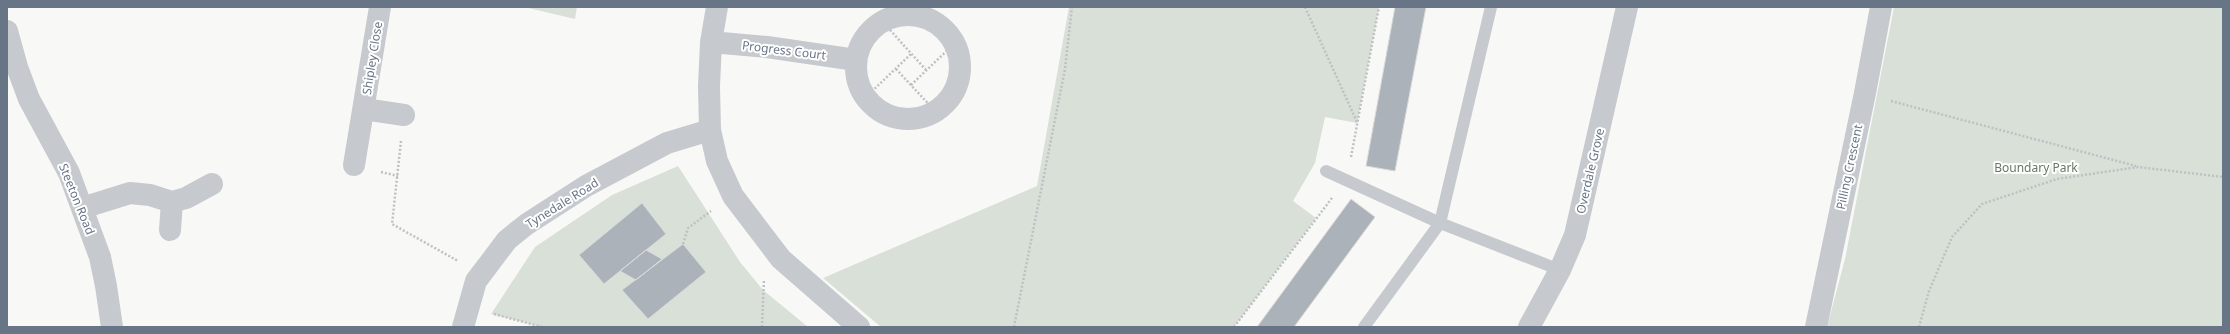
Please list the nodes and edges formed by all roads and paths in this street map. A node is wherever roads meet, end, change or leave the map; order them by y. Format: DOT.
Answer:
graph roads {
  1 [pos="380,7"];
  2 [pos="716,7"];
  3 [pos="1072,7"];
  4 [pos="1304,7"];
  5 [pos="1491,7"];
  6 [pos="1627,7"];
  7 [pos="1881,7"];
  8 [pos="882,21"];
  9 [pos="7,31"];
  10 [pos="711,42"];
  11 [pos="955,43"];
  12 [pos="911,54"];
  13 [pos="856,60"];
  14 [pos="896,69"];
  15 [pos="926,70"];
  16 [pos="911,85"];
  17 [pos="1865,93"];
  18 [pos="866,97"];
  19 [pos="364,109"];
  20 [pos="936,112"];
  21 [pos="404,115"];
  22 [pos="1357,123"];
  23 [pos="710,130"];
  24 [pos="354,165"];
  25 [pos="2138,166"];
  26 [pos="1326,171"];
  27 [pos="2223,178"];
  28 [pos="212,184"];
  29 [pos="733,196"];
  30 [pos="172,202"];
  31 [pos="82,208"];
  32 [pos="1440,223"];
  33 [pos="170,230"];
  34 [pos="765,239"];
  35 [pos="683,244"];
  36 [pos="1560,270"];
  37 [pos="481,274"];
  38 [pos="465,318"];
  39 [pos="112,327"];
  40 [pos="542,327"];
  41 [pos="762,327"];
  42 [pos="859,327"];
  43 [pos="1014,327"];
  44 [pos="1364,327"];
  45 [pos="1529,327"];
  46 [pos="1816,327"];
  47 [pos="1920,327"];
  1 -- 19 [label="street, Shipley Close"];
  2 -- 10 [label="street"];
  3 -- 43 [label="path"];
  4 -- 22 [label="path"];
  5 -- 32 [label="lane"];
  6 -- 36 [label="street, Overdale Grove"];
  7 -- 17 [label="street, Pilling Crescent"];
  8 -- 11 [label="street"];
  8 -- 12 [label="path"];
  8 -- 13 [label="street"];
  9 -- 31 [label="street, Steeton Road"];
  10 -- 13 [label="street, Progress Court"];
  10 -- 23 [label="street"];
  11 -- 15 [label="path"];
  11 -- 20 [label="street"];
  12 -- 14 [label="path"];
  12 -- 15 [label="path"];
  13 -- 18 [label="street"];
  14 -- 16 [label="path"];
  14 -- 18 [label="path"];
  15 -- 16 [label="path"];
  16 -- 20 [label="path"];
  17 -- 25 [label="path"];
  17 -- 46 [label="street, Pilling Crescent"];
  18 -- 20 [label="street"];
  19 -- 21 [label="street, Shipley Close"];
  19 -- 24 [label="street, Shipley Close"];
  21 -- 37 [label="path"];
  23 -- 29 [label="street"];
  23 -- 37 [label="street, Tynedale Road"];
  25 -- 27 [label="path"];
  25 -- 47 [label="path"];
  26 -- 32 [label="lane"];
  28 -- 30 [label="street"];
  29 -- 34 [label="street"];
  29 -- 35 [label="path"];
  30 -- 31 [label="street"];
  30 -- 33 [label="street"];
  31 -- 39 [label="street, Steeton Road"];
  32 -- 36 [label="lane"];
  32 -- 44 [label="lane"];
  34 -- 41 [label="path"];
  34 -- 42 [label="street"];
  36 -- 45 [label="street, Overdale Grove"];
  37 -- 38 [label="street, Tynedale Road"];
  38 -- 40 [label="path"];
}
